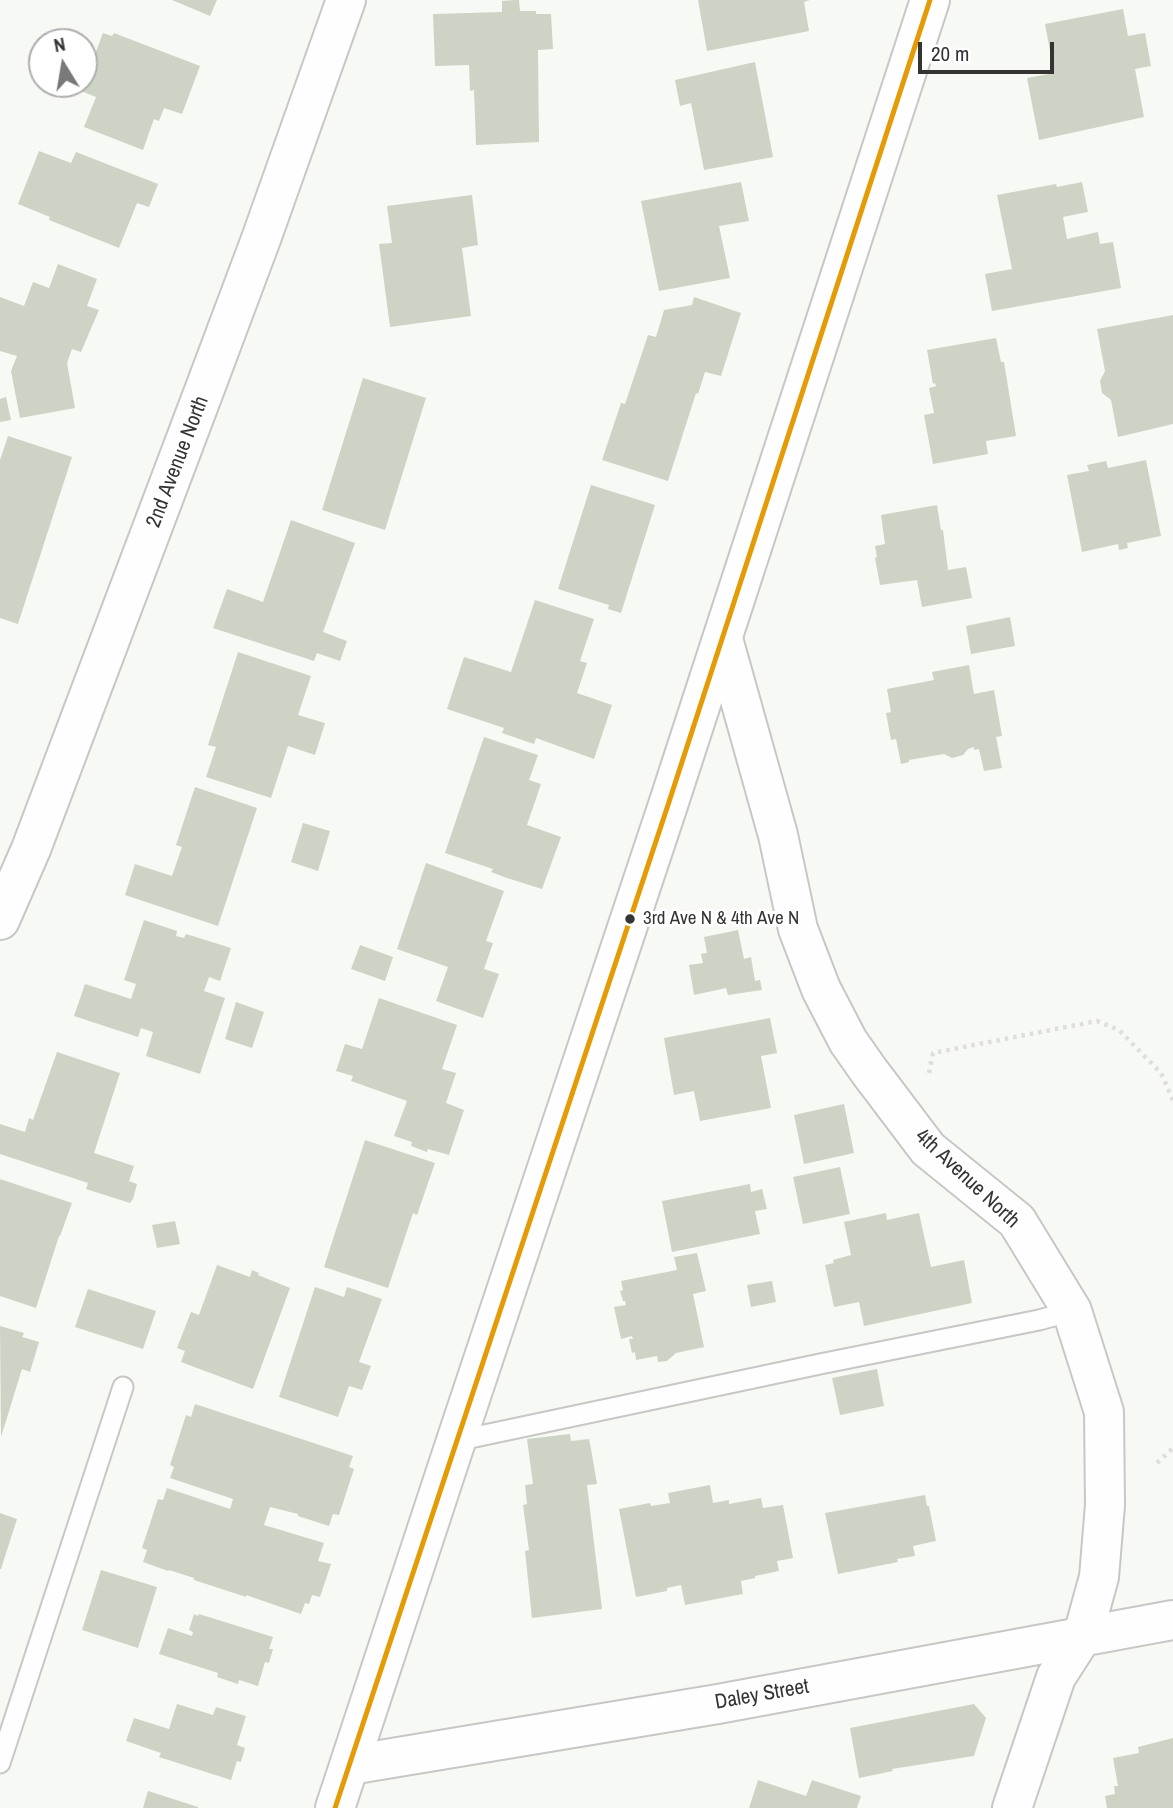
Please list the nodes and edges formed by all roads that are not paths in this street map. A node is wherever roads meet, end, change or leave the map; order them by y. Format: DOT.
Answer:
graph roads {
  1 [pos="346,0"];
  2 [pos="930,0"];
  3 [pos="723,639"];
  4 [pos="0,919"];
  5 [pos="1072,1311"];
  6 [pos="123,1387"];
  7 [pos="456,1441"];
  8 [pos="1173,1620"];
  9 [pos="1083,1635"];
  10 [pos="0,1763"];
  11 [pos="350,1765"];
  12 [pos="335,1808"];
  13 [pos="1012,1808"];
  1 -- 4 [label="street, 2nd Avenue North"];
  2 -- 3 [label="street"];
  3 -- 5 [label="street, 4th Avenue North"];
  3 -- 7 [label="street"];
  5 -- 7 [label="lane"];
  5 -- 9 [label="street, 4th Avenue North"];
  6 -- 10 [label="lane"];
  7 -- 11 [label="street"];
  8 -- 9 [label="street, Daley Street"];
  9 -- 11 [label="street, Daley Street"];
  9 -- 13 [label="street, 4th Avenue North"];
  11 -- 12 [label="street"];
}
